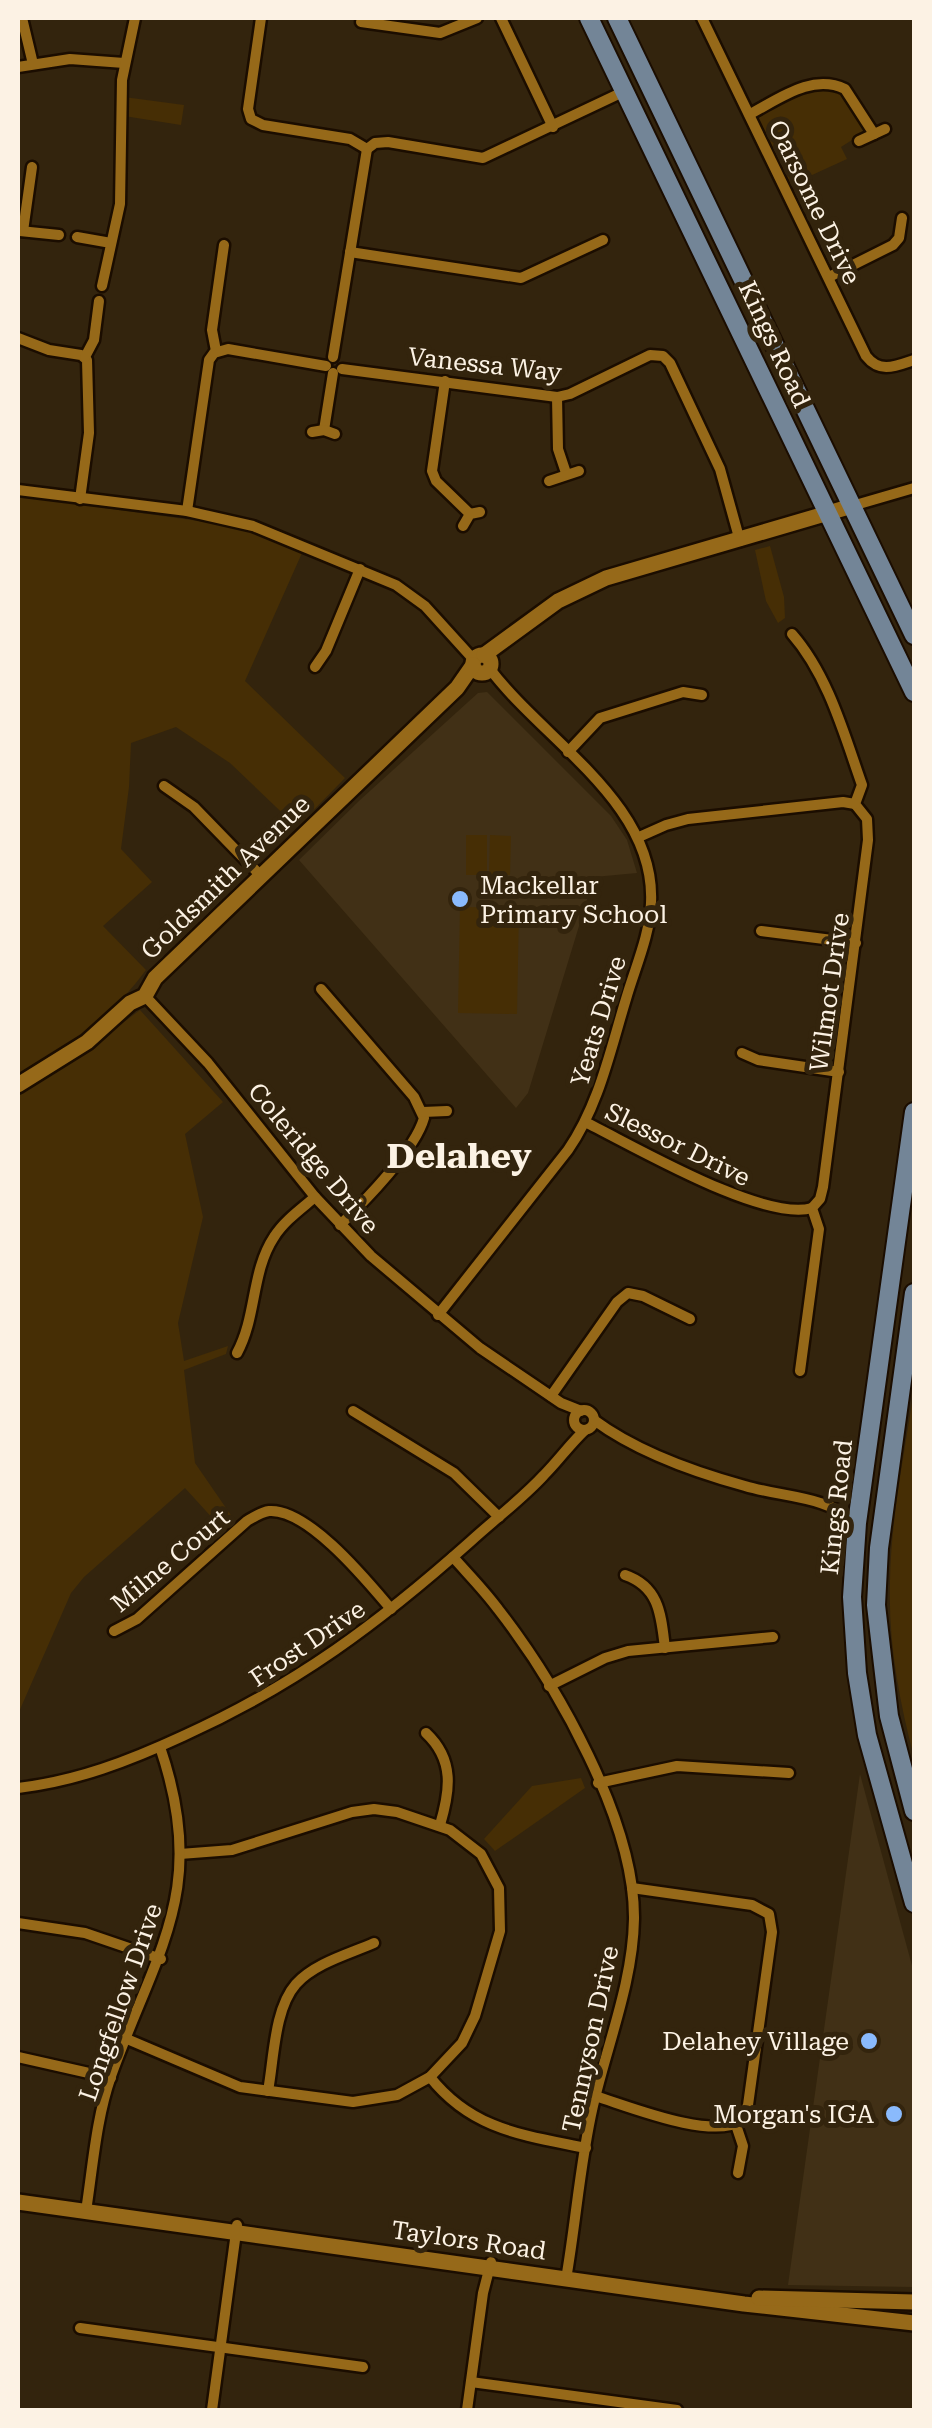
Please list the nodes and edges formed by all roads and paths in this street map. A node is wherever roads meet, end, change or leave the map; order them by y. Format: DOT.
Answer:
graph roads {
  1 [pos="22,18"];
  2 [pos="135,18"];
  3 [pos="261,18"];
  4 [pos="477,18"];
  5 [pos="501,18"];
  6 [pos="589,18"];
  7 [pos="617,18"];
  8 [pos="702,18"];
  9 [pos="380,21"];
  10 [pos="362,22"];
  11 [pos="33,64"];
  12 [pos="124,64"];
  13 [pos="18,67"];
  14 [pos="625,92"];
  15 [pos="750,114"];
  16 [pos="553,127"];
  17 [pos="886,129"];
  18 [pos="874,134"];
  19 [pos="859,142"];
  20 [pos="367,149"];
  21 [pos="32,167"];
  22 [pos="902,218"];
  23 [pos="20,231"];
  24 [pos="59,236"];
  25 [pos="77,237"];
  26 [pos="603,240"];
  27 [pos="111,243"];
  28 [pos="224,245"];
  29 [pos="350,252"];
  30 [pos="829,277"];
  31 [pos="102,286"];
  32 [pos="100,301"];
  33 [pos="18,338"];
  34 [pos="216,351"];
  35 [pos="85,357"];
  36 [pos="914,360"];
  37 [pos="334,364"];
  38 [pos="446,381"];
  39 [pos="556,397"];
  40 [pos="324,432"];
  41 [pos="579,471"];
  42 [pos="566,474"];
  43 [pos="550,482"];
  44 [pos="914,488"];
  45 [pos="18,490"];
  46 [pos="80,499"];
  47 [pos="852,506"];
  48 [pos="188,511"];
  49 [pos="828,515"];
  50 [pos="463,526"];
  51 [pos="740,541"];
  52 [pos="360,570"];
  53 [pos="792,634"];
  54 [pos="914,635"];
  55 [pos="482,664"];
  56 [pos="315,668"];
  57 [pos="914,692"];
  58 [pos="702,694"];
  59 [pos="568,752"];
  60 [pos="164,786"];
  61 [pos="855,804"];
  62 [pos="639,837"];
  63 [pos="262,877"];
  64 [pos="761,931"];
  65 [pos="856,943"];
  66 [pos="321,989"];
  67 [pos="144,996"];
  68 [pos="742,1053"];
  69 [pos="839,1072"];
  70 [pos="18,1086"];
  71 [pos="447,1111"];
  72 [pos="423,1112"];
  73 [pos="914,1112"];
  74 [pos="585,1122"];
  75 [pos="315,1197"];
  76 [pos="812,1208"];
  77 [pos="340,1225"];
  78 [pos="914,1294"];
  79 [pos="438,1315"];
  80 [pos="690,1319"];
  81 [pos="237,1352"];
  82 [pos="800,1371"];
  83 [pos="556,1400"];
  84 [pos="353,1411"];
  85 [pos="583,1422"];
  86 [pos="860,1495"];
  87 [pos="827,1504"];
  88 [pos="498,1516"];
  89 [pos="857,1523"];
  90 [pos="453,1557"];
  91 [pos="624,1575"];
  92 [pos="392,1610"];
  93 [pos="114,1631"];
  94 [pos="772,1637"];
  95 [pos="665,1648"];
  96 [pos="549,1686"];
  97 [pos="426,1734"];
  98 [pos="160,1747"];
  99 [pos="790,1773"];
  100 [pos="598,1782"];
  101 [pos="18,1788"];
  102 [pos="914,1811"];
  103 [pos="440,1825"];
  104 [pos="180,1854"];
  105 [pos="632,1888"];
  106 [pos="914,1903"];
  107 [pos="18,1923"];
  108 [pos="374,1943"];
  109 [pos="161,1959"];
  110 [pos="127,2038"];
  111 [pos="18,2056"];
  112 [pos="430,2077"];
  113 [pos="111,2078"];
  114 [pos="268,2091"];
  115 [pos="595,2096"];
  116 [pos="736,2124"];
  117 [pos="586,2148"];
  118 [pos="738,2172"];
  119 [pos="18,2194"];
  120 [pos="18,2202"];
  121 [pos="86,2208"];
  122 [pos="237,2229"];
  123 [pos="486,2264"];
  124 [pos="567,2276"];
  125 [pos="864,2299"];
  126 [pos="914,2302"];
  127 [pos="798,2303"];
  128 [pos="851,2315"];
  129 [pos="914,2324"];
  130 [pos="80,2328"];
  131 [pos="221,2348"];
  132 [pos="363,2367"];
  133 [pos="470,2382"];
  134 [pos="212,2410"];
  135 [pos="466,2410"];
  136 [pos="677,2410"];
  1 -- 11 [label="street"];
  2 -- 12 [label="street"];
  3 -- 20 [label="street"];
  4 -- 9 [label="street"];
  5 -- 16 [label="street"];
  6 -- 14 [label="main road, Kings Road"];
  7 -- 47 [label="main road, Kings Road"];
  8 -- 15 [label="street, Oarsome Drive"];
  9 -- 10 [label="street"];
  11 -- 12 [label="street"];
  11 -- 13 [label="street"];
  12 -- 27 [label="street"];
  14 -- 16 [label="street"];
  14 -- 49 [label="main road, Kings Road"];
  15 -- 18 [label="street"];
  15 -- 30 [label="street, Oarsome Drive"];
  16 -- 20 [label="street"];
  17 -- 18 [label="street"];
  18 -- 19 [label="street"];
  20 -- 29 [label="street"];
  21 -- 23 [label="street"];
  22 -- 30 [label="street"];
  23 -- 24 [label="street"];
  25 -- 27 [label="street"];
  26 -- 29 [label="street"];
  27 -- 31 [label="street"];
  28 -- 34 [label="street"];
  29 -- 37 [label="street"];
  30 -- 36 [label="street, Oarsome Drive"];
  32 -- 35 [label="street"];
  33 -- 35 [label="street"];
  34 -- 37 [label="street, Vanessa Way"];
  34 -- 48 [label="street"];
  35 -- 46 [label="street"];
  37 -- 38 [label="street, Vanessa Way"];
  37 -- 40 [label="street"];
  38 -- 39 [label="street, Vanessa Way"];
  38 -- 50 [label="street"];
  39 -- 42 [label="street"];
  39 -- 51 [label="street, Vanessa Way"];
  41 -- 42 [label="street"];
  42 -- 43 [label="street"];
  44 -- 47 [label="street"];
  45 -- 46 [label="street, Yeats Drive"];
  46 -- 48 [label="street, Yeats Drive"];
  47 -- 49 [label="main road, Goldsmith Avenue"];
  47 -- 54 [label="main road, Kings Road"];
  48 -- 52 [label="street, Yeats Drive"];
  49 -- 51 [label="main road, Goldsmith Avenue"];
  49 -- 57 [label="main road, Kings Road"];
  51 -- 55 [label="main road, Goldsmith Avenue"];
  52 -- 55 [label="street, Yeats Drive"];
  52 -- 56 [label="street"];
  53 -- 61 [label="street, Wilmot Drive"];
  55 -- 59 [label="street, Yeats Drive"];
  55 -- 63 [label="main road, Goldsmith Avenue"];
  58 -- 59 [label="street"];
  59 -- 62 [label="street, Yeats Drive"];
  60 -- 63 [label="street"];
  61 -- 62 [label="street"];
  61 -- 65 [label="street, Wilmot Drive"];
  62 -- 74 [label="street, Yeats Drive"];
  63 -- 67 [label="main road, Goldsmith Avenue"];
  64 -- 65 [label="street"];
  65 -- 69 [label="street, Wilmot Drive"];
  66 -- 72 [label="street"];
  67 -- 70 [label="main road, Goldsmith Avenue"];
  67 -- 75 [label="street, Coleridge Drive"];
  68 -- 69 [label="street"];
  69 -- 76 [label="street, Wilmot Drive"];
  71 -- 72 [label="street"];
  72 -- 77 [label="street"];
  73 -- 86 [label="main road, Kings Road"];
  74 -- 76 [label="street, Slessor Drive"];
  74 -- 79 [label="street, Yeats Drive"];
  75 -- 77 [label="street, Coleridge Drive"];
  75 -- 81 [label="street"];
  76 -- 82 [label="street, Wilmot Drive"];
  77 -- 79 [label="street, Coleridge Drive"];
  78 -- 102 [label="main road, Kings Road"];
  79 -- 83 [label="street, Coleridge Drive"];
  80 -- 83 [label="street"];
  83 -- 85 [label="street, Coleridge Drive"];
  84 -- 88 [label="street"];
  85 -- 87 [label="street, Coleridge Drive"];
  85 -- 88 [label="street, Frost Drive"];
  86 -- 87 [label="street, Coleridge Drive"];
  86 -- 89 [label="main road, Kings Road"];
  87 -- 89 [label="street, Coleridge Drive"];
  88 -- 90 [label="street, Frost Drive"];
  89 -- 106 [label="main road, Kings Road"];
  90 -- 92 [label="street, Frost Drive"];
  90 -- 96 [label="street, Tennyson Drive"];
  91 -- 95 [label="street"];
  92 -- 93 [label="street, Milne Court"];
  92 -- 98 [label="street, Frost Drive"];
  94 -- 95 [label="street"];
  95 -- 96 [label="street"];
  96 -- 100 [label="street, Tennyson Drive"];
  97 -- 103 [label="street"];
  98 -- 101 [label="street, Frost Drive"];
  98 -- 104 [label="street, Longfellow Drive"];
  99 -- 100 [label="street"];
  100 -- 105 [label="street, Tennyson Drive"];
  103 -- 104 [label="street"];
  103 -- 112 [label="street"];
  104 -- 109 [label="street, Longfellow Drive"];
  105 -- 115 [label="street, Tennyson Drive"];
  105 -- 116 [label="street"];
  107 -- 109 [label="street"];
  108 -- 114 [label="street"];
  109 -- 110 [label="street, Longfellow Drive"];
  110 -- 113 [label="street, Longfellow Drive"];
  110 -- 114 [label="street"];
  111 -- 113 [label="street"];
  112 -- 114 [label="street"];
  112 -- 117 [label="street"];
  113 -- 121 [label="street, Longfellow Drive"];
  115 -- 116 [label="street"];
  115 -- 117 [label="street, Tennyson Drive"];
  116 -- 118 [label="street"];
  117 -- 124 [label="street, Tennyson Drive"];
  119 -- 121 [label="main road, Taylors Road"];
  120 -- 121 [label="main road, Taylors Road"];
  121 -- 122 [label="main road, Taylors Road"];
  122 -- 123 [label="main road, Taylors Road"];
  122 -- 131 [label="street"];
  123 -- 124 [label="main road, Taylors Road"];
  123 -- 133 [label="street"];
  124 -- 127 [label="main road, Taylors Road"];
  125 -- 126 [label="main road, Taylors Road"];
  125 -- 127 [label="main road, Taylors Road"];
  125 -- 128 [label="main road"];
  127 -- 128 [label="main road, Taylors Road"];
  128 -- 129 [label="main road, Taylors Road"];
  130 -- 131 [label="street"];
  131 -- 132 [label="street"];
  131 -- 134 [label="street"];
  133 -- 135 [label="street"];
  133 -- 136 [label="street"];
}
